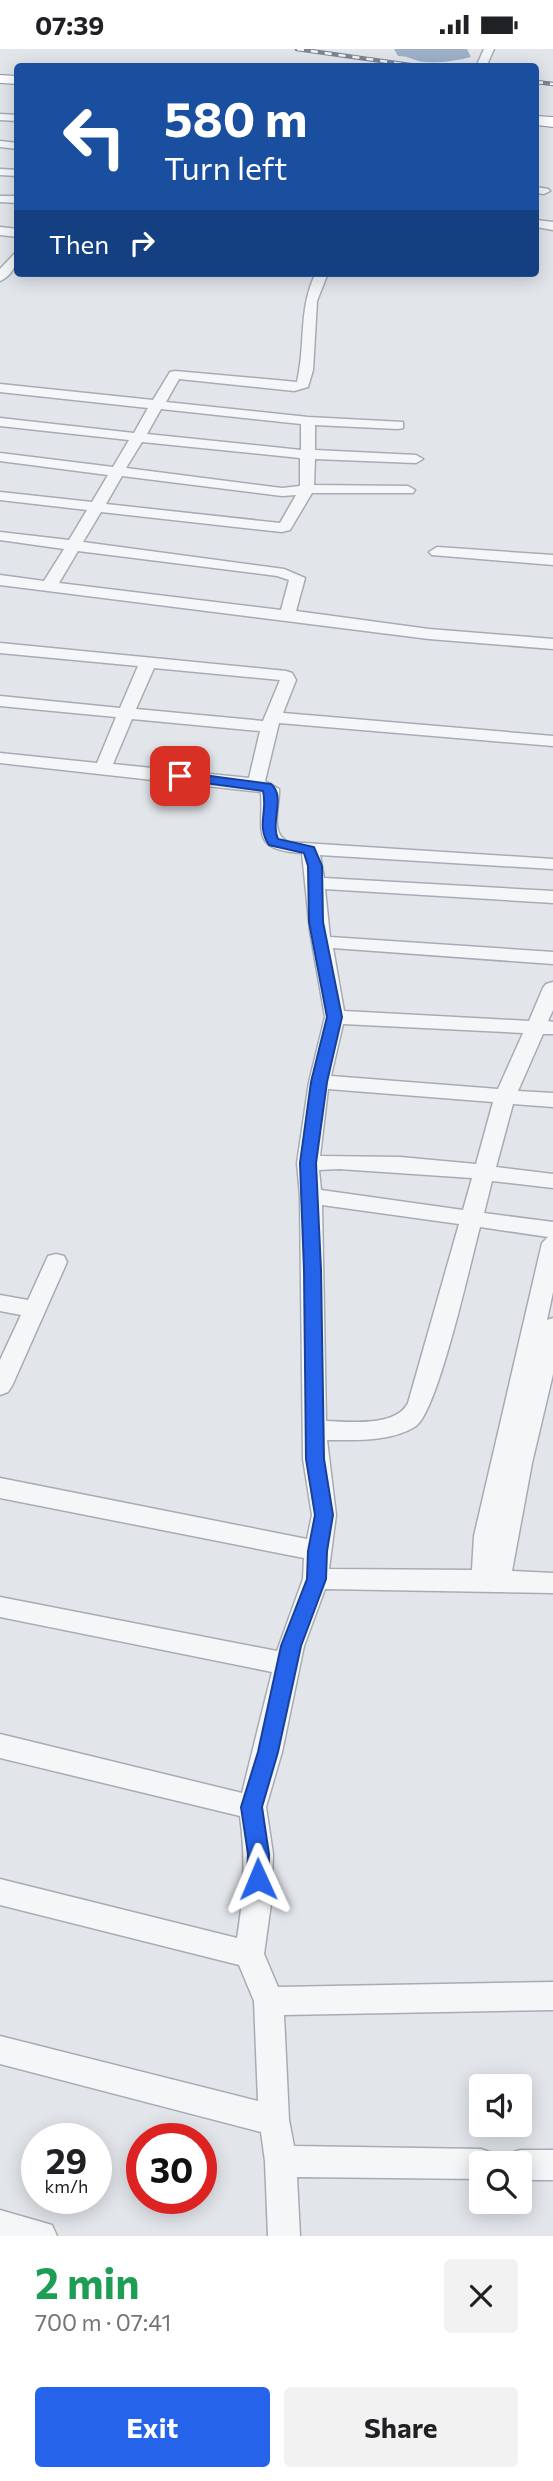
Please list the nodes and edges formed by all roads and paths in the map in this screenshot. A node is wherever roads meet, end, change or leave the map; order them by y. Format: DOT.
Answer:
graph roads {
  1 [pos="14,259"];
  2 [pos="0,277"];
  3 [pos="321,277"];
  4 [pos="0,388"];
  5 [pos="157,404"];
  6 [pos="308,421"];
  7 [pos="0,422"];
  8 [pos="398,425"];
  9 [pos="138,437"];
  10 [pos="307,456"];
  11 [pos="0,457"];
  12 [pos="416,459"];
  13 [pos="118,471"];
  14 [pos="307,489"];
  15 [pos="408,490"];
  16 [pos="0,496"];
  17 [pos="96,508"];
  18 [pos="0,536"];
  19 [pos="73,545"];
  20 [pos="437,552"];
  21 [pos="553,560"];
  22 [pos="7,580"];
  23 [pos="49,586"];
  24 [pos="0,597"];
  25 [pos="286,615"];
  26 [pos="553,644"];
  27 [pos="0,648"];
  28 [pos="148,662"];
  29 [pos="0,701"];
  30 [pos="127,713"];
  31 [pos="271,722"];
  32 [pos="553,741"];
  33 [pos="0,758"];
  34 [pos="103,768"];
  35 [pos="256,784"];
  36 [pos="310,850"];
  37 [pos="553,864"];
  38 [pos="315,883"];
  39 [pos="553,897"];
  40 [pos="322,942"];
  41 [pos="553,958"];
  42 [pos="553,988"];
  43 [pos="335,1017"];
  44 [pos="545,1027"];
  45 [pos="319,1082"];
  46 [pos="505,1097"];
  47 [pos="553,1100"];
  48 [pos="308,1163"];
  49 [pos="484,1172"];
  50 [pos="553,1181"];
  51 [pos="311,1196"];
  52 [pos="471,1216"];
  53 [pos="553,1230"];
  54 [pos="553,1243"];
  55 [pos="56,1262"];
  56 [pos="0,1303"];
  57 [pos="36,1309"];
  58 [pos="553,1326"];
  59 [pos="0,1386"];
  60 [pos="315,1430"];
  61 [pos="0,1488"];
  62 [pos="317,1551"];
  63 [pos="316,1579"];
  64 [pos="490,1581"];
  65 [pos="553,1583"];
  66 [pos="0,1607"];
  67 [pos="287,1664"];
  68 [pos="0,1746"];
  69 [pos="252,1807"];
  70 [pos="0,1892"];
  71 [pos="248,1954"];
  72 [pos="553,1996"];
  73 [pos="270,2001"];
  74 [pos="0,2050"];
  75 [pos="274,2120"];
  76 [pos="281,2161"];
  77 [pos="469,2164"];
  78 [pos="532,2165"];
  79 [pos="553,2165"];
  80 [pos="0,2227"];
  81 [pos="41,2236"];
  82 [pos="284,2236"];
  1 -- 2 [label="street"];
  3 -- 5 [label="street"];
  4 -- 5 [label="street"];
  5 -- 6 [label="street"];
  5 -- 9 [label="street"];
  6 -- 8 [label="street"];
  6 -- 10 [label="street"];
  7 -- 9 [label="street"];
  9 -- 10 [label="street"];
  9 -- 13 [label="street"];
  10 -- 12 [label="street"];
  10 -- 14 [label="street"];
  11 -- 13 [label="street"];
  13 -- 14 [label="street"];
  13 -- 17 [label="street"];
  14 -- 15 [label="street"];
  14 -- 17 [label="street"];
  16 -- 17 [label="street"];
  17 -- 19 [label="street"];
  18 -- 19 [label="street"];
  19 -- 23 [label="street"];
  19 -- 25 [label="street"];
  20 -- 21 [label="street"];
  22 -- 23 [label="street"];
  22 -- 24 [label="street"];
  23 -- 25 [label="street"];
  25 -- 26 [label="street"];
  27 -- 28 [label="street"];
  28 -- 30 [label="street"];
  28 -- 31 [label="street"];
  29 -- 30 [label="street"];
  30 -- 31 [label="street"];
  30 -- 34 [label="street"];
  31 -- 32 [label="street"];
  31 -- 35 [label="street"];
  33 -- 34 [label="street"];
  34 -- 35 [label="street"];
  35 -- 36 [label="street"];
  36 -- 37 [label="street"];
  36 -- 38 [label="street"];
  38 -- 39 [label="street"];
  38 -- 40 [label="street"];
  40 -- 41 [label="street"];
  40 -- 43 [label="street"];
  42 -- 44 [label="street"];
  43 -- 44 [label="street"];
  43 -- 45 [label="street"];
  44 -- 46 [label="street"];
  45 -- 46 [label="street"];
  45 -- 48 [label="street"];
  46 -- 47 [label="street"];
  46 -- 49 [label="street"];
  48 -- 49 [label="street"];
  48 -- 51 [label="street"];
  49 -- 50 [label="street"];
  49 -- 52 [label="street"];
  51 -- 52 [label="street"];
  51 -- 60 [label="street"];
  52 -- 53 [label="street"];
  52 -- 60 [label="street"];
  54 -- 64 [label="street"];
  55 -- 57 [label="street"];
  56 -- 57 [label="street"];
  57 -- 59 [label="street"];
  58 -- 64 [label="street"];
  60 -- 62 [label="street"];
  61 -- 62 [label="street"];
  62 -- 63 [label="street"];
  63 -- 64 [label="street"];
  63 -- 67 [label="street"];
  64 -- 65 [label="street"];
  66 -- 67 [label="street"];
  67 -- 69 [label="street"];
  68 -- 69 [label="street"];
  69 -- 71 [label="street"];
  70 -- 71 [label="street"];
  71 -- 73 [label="street"];
  72 -- 73 [label="street"];
  73 -- 75 [label="street"];
  74 -- 75 [label="street"];
  75 -- 76 [label="street"];
  76 -- 77 [label="street"];
  76 -- 82 [label="street"];
  78 -- 79 [label="street"];
  80 -- 81 [label="street"];
}
